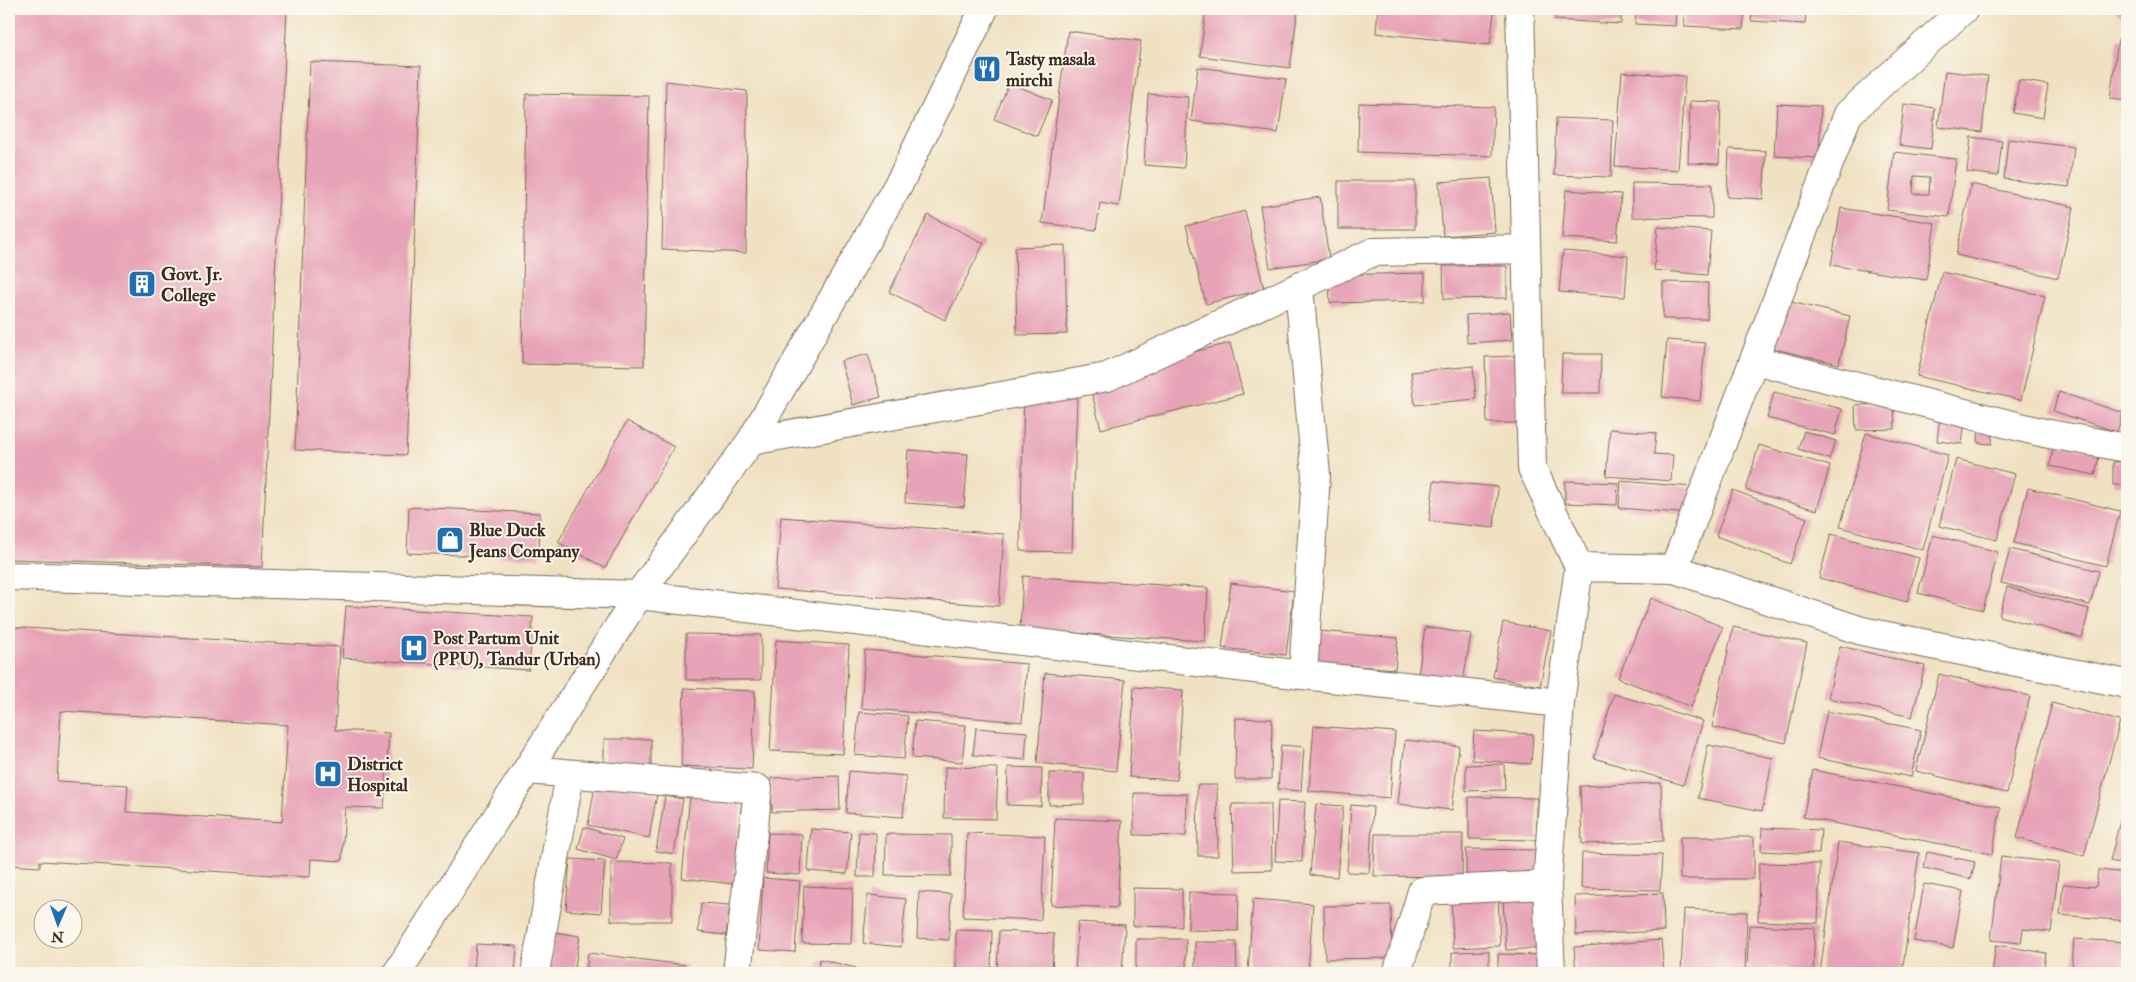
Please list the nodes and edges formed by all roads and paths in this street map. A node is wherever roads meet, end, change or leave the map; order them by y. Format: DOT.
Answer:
graph roads {
  1 [pos="984,9"];
  2 [pos="1520,9"];
  3 [pos="1964,9"];
  4 [pos="1526,249"];
  5 [pos="1299,287"];
  6 [pos="1754,360"];
  7 [pos="751,441"];
  8 [pos="2127,447"];
  9 [pos="1579,567"];
  10 [pos="1674,569"];
  11 [pos="9,576"];
  12 [pos="639,595"];
  13 [pos="1303,675"];
  14 [pos="2127,684"];
  15 [pos="1560,703"];
  16 [pos="526,770"];
  17 [pos="570,774"];
  18 [pos="1548,885"];
  19 [pos="397,973"];
  20 [pos="535,973"];
  21 [pos="737,973"];
  22 [pos="1397,973"];
  23 [pos="1550,973"];
  1 -- 7 [label="street"];
  2 -- 4 [label="street"];
  3 -- 6 [label="street"];
  4 -- 5 [label="street"];
  4 -- 9 [label="street"];
  5 -- 7 [label="street"];
  5 -- 13 [label="street"];
  6 -- 8 [label="street"];
  6 -- 10 [label="street"];
  7 -- 12 [label="street"];
  9 -- 10 [label="street"];
  9 -- 15 [label="street"];
  10 -- 14 [label="street"];
  11 -- 12 [label="street"];
  12 -- 13 [label="street"];
  12 -- 16 [label="street"];
  13 -- 15 [label="street"];
  15 -- 18 [label="street"];
  16 -- 17 [label="street"];
  16 -- 19 [label="street"];
  17 -- 20 [label="street"];
  17 -- 21 [label="street"];
  18 -- 22 [label="street"];
  18 -- 23 [label="street"];
}
